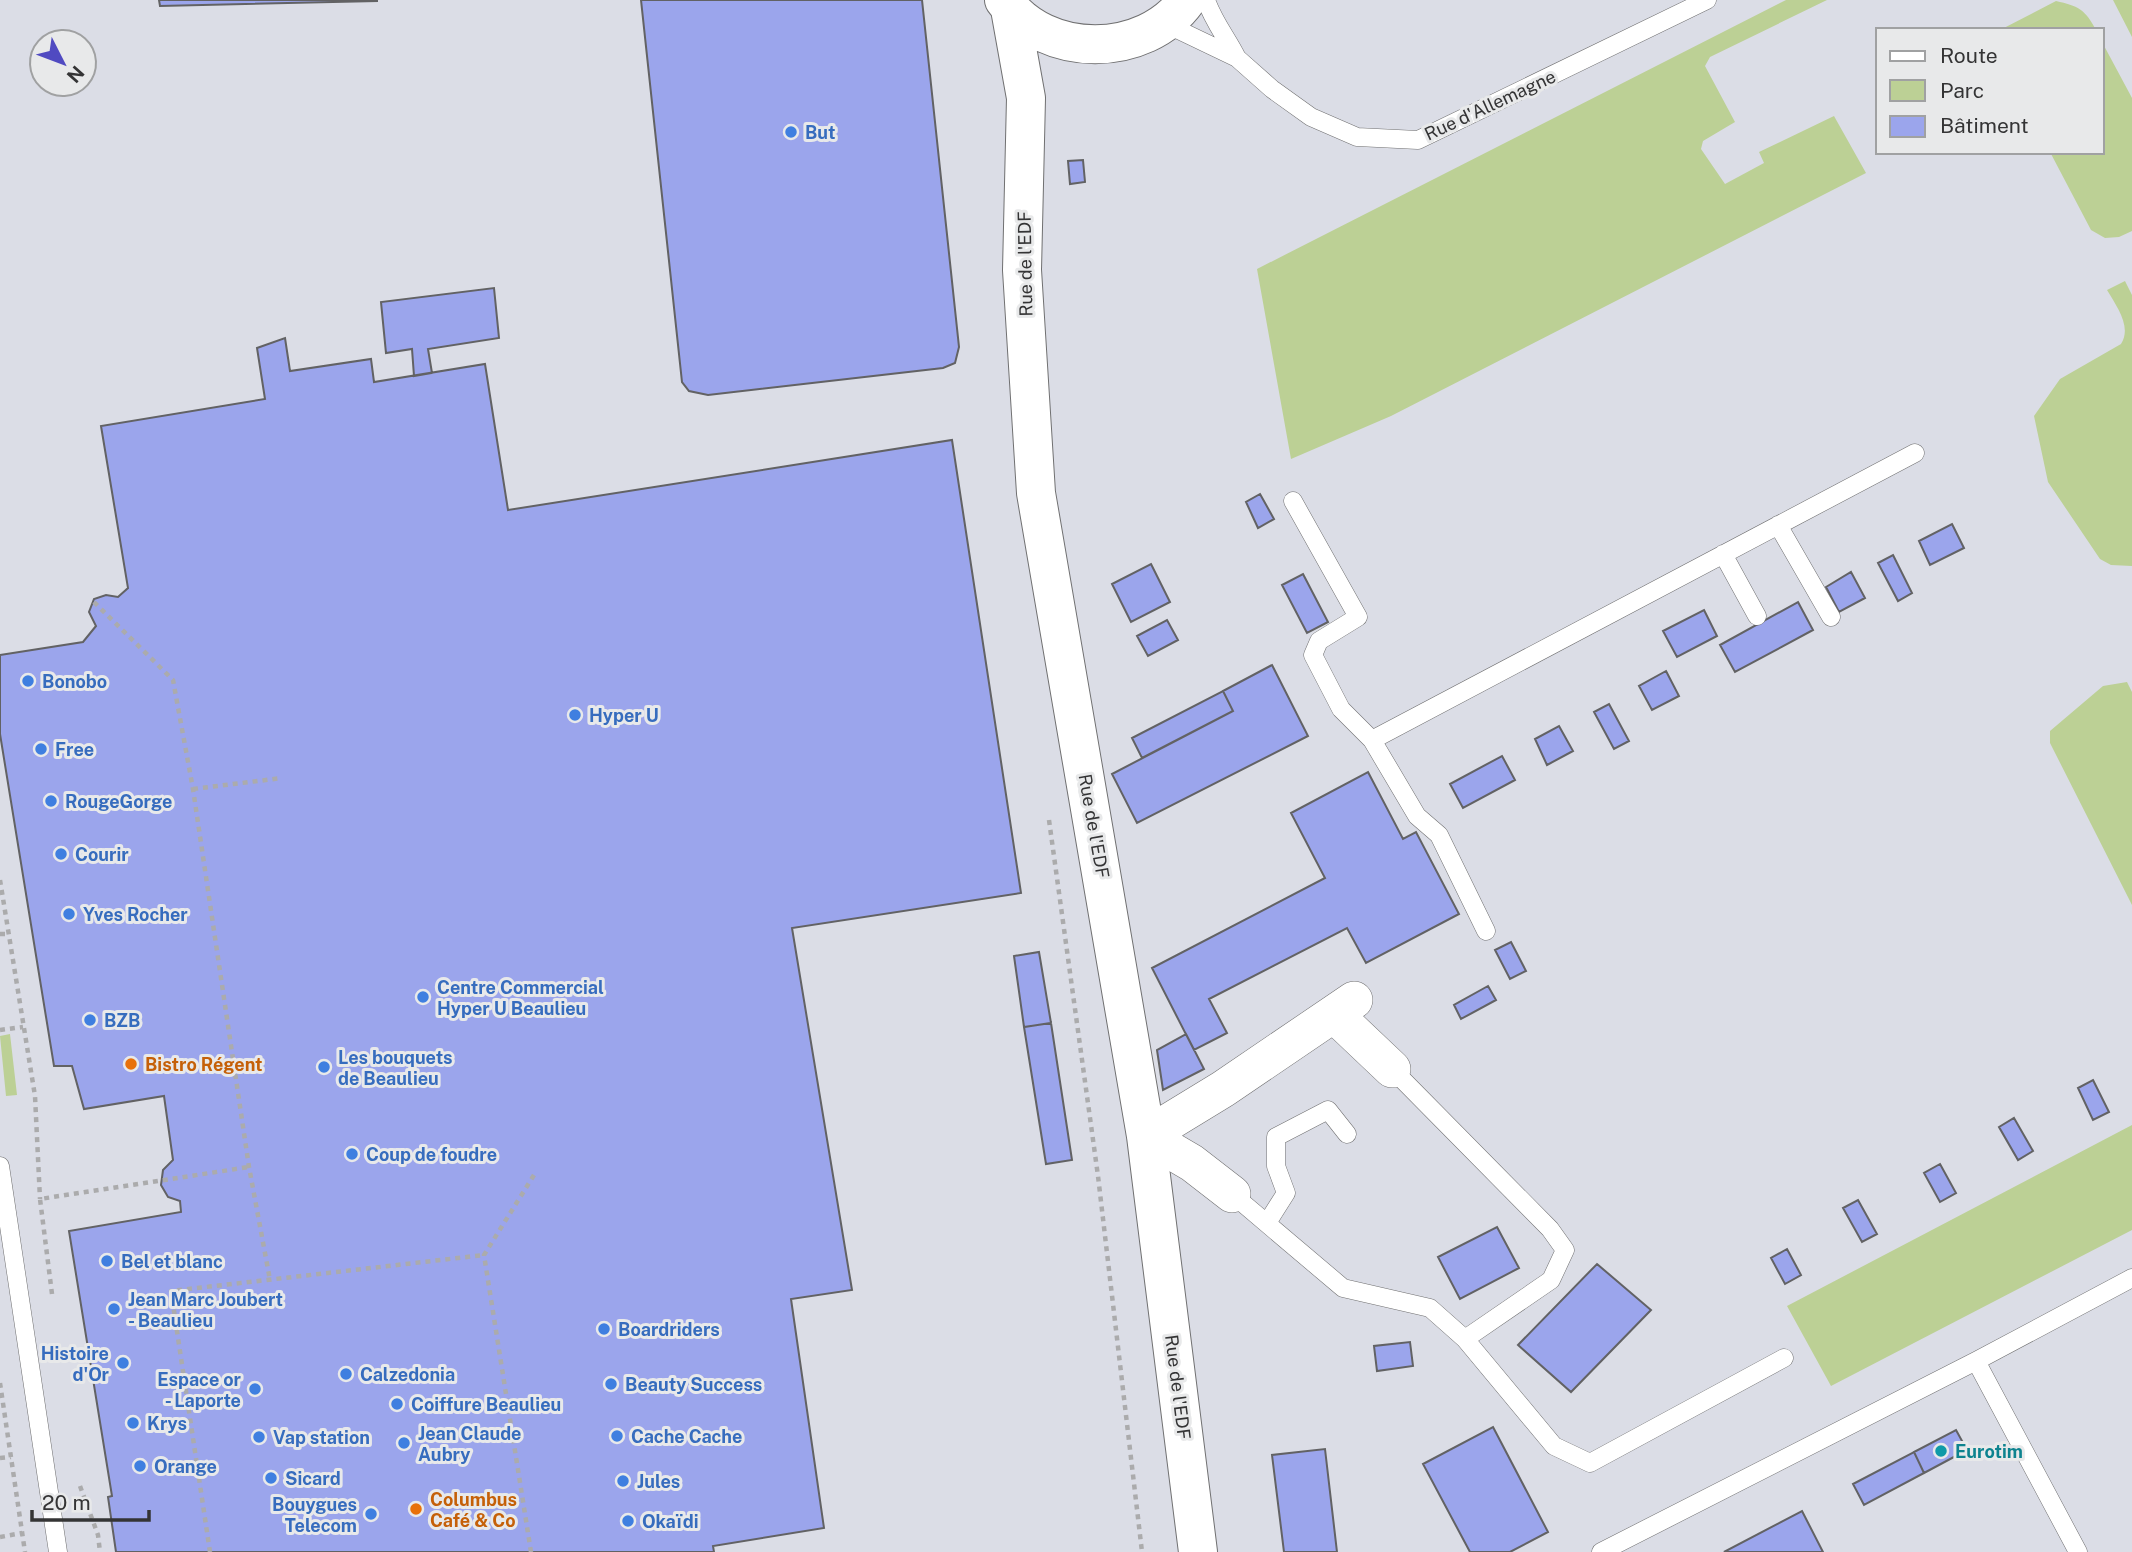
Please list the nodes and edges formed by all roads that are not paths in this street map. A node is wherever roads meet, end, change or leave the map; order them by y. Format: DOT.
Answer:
graph roads {
  1 [pos="1206,0"];
  2 [pos="1707,0"];
  3 [pos="1007,4"];
  4 [pos="1175,12"];
  5 [pos="1070,43"];
  6 [pos="1237,58"];
  7 [pos="1026,98"];
  8 [pos="1915,453"];
  9 [pos="1293,500"];
  10 [pos="1778,525"];
  11 [pos="1723,554"];
  12 [pos="1757,616"];
  13 [pos="1831,617"];
  14 [pos="1372,740"];
  15 [pos="1486,931"];
  16 [pos="1391,1069"];
  17 [pos="1347,1134"];
  18 [pos="1146,1136"];
  19 [pos="0,1166"];
  20 [pos="1232,1194"];
  21 [pos="1267,1223"];
  22 [pos="2132,1278"];
  23 [pos="1465,1339"];
  24 [pos="1784,1358"];
  25 [pos="1976,1361"];
  26 [pos="58,1552"];
  27 [pos="1198,1552"];
  28 [pos="1601,1552"];
  29 [pos="2078,1552"];
  1 -- 6 [label="lane"];
  2 -- 6 [label="lane, Rue d'Allemagne"];
  3 -- 5 [label="street"];
  3 -- 7 [label="street, Rue de l'EDF"];
  4 -- 5 [label="street"];
  4 -- 6 [label="lane, Rue d'Allemagne"];
  5 -- 7 [label="street"];
  7 -- 18 [label="street, Rue de l'EDF"];
  8 -- 10 [label="lane"];
  9 -- 14 [label="lane"];
  10 -- 11 [label="lane"];
  10 -- 13 [label="lane"];
  11 -- 12 [label="lane"];
  11 -- 14 [label="lane"];
  14 -- 15 [label="lane"];
  16 -- 18 [label="street"];
  16 -- 23 [label="lane"];
  17 -- 21 [label="lane"];
  18 -- 20 [label="street"];
  18 -- 27 [label="street, Rue de l'EDF"];
  19 -- 26 [label="lane"];
  20 -- 21 [label="lane"];
  21 -- 23 [label="lane"];
  22 -- 25 [label="lane"];
  23 -- 24 [label="lane"];
  25 -- 28 [label="lane"];
  25 -- 29 [label="lane"];
}
